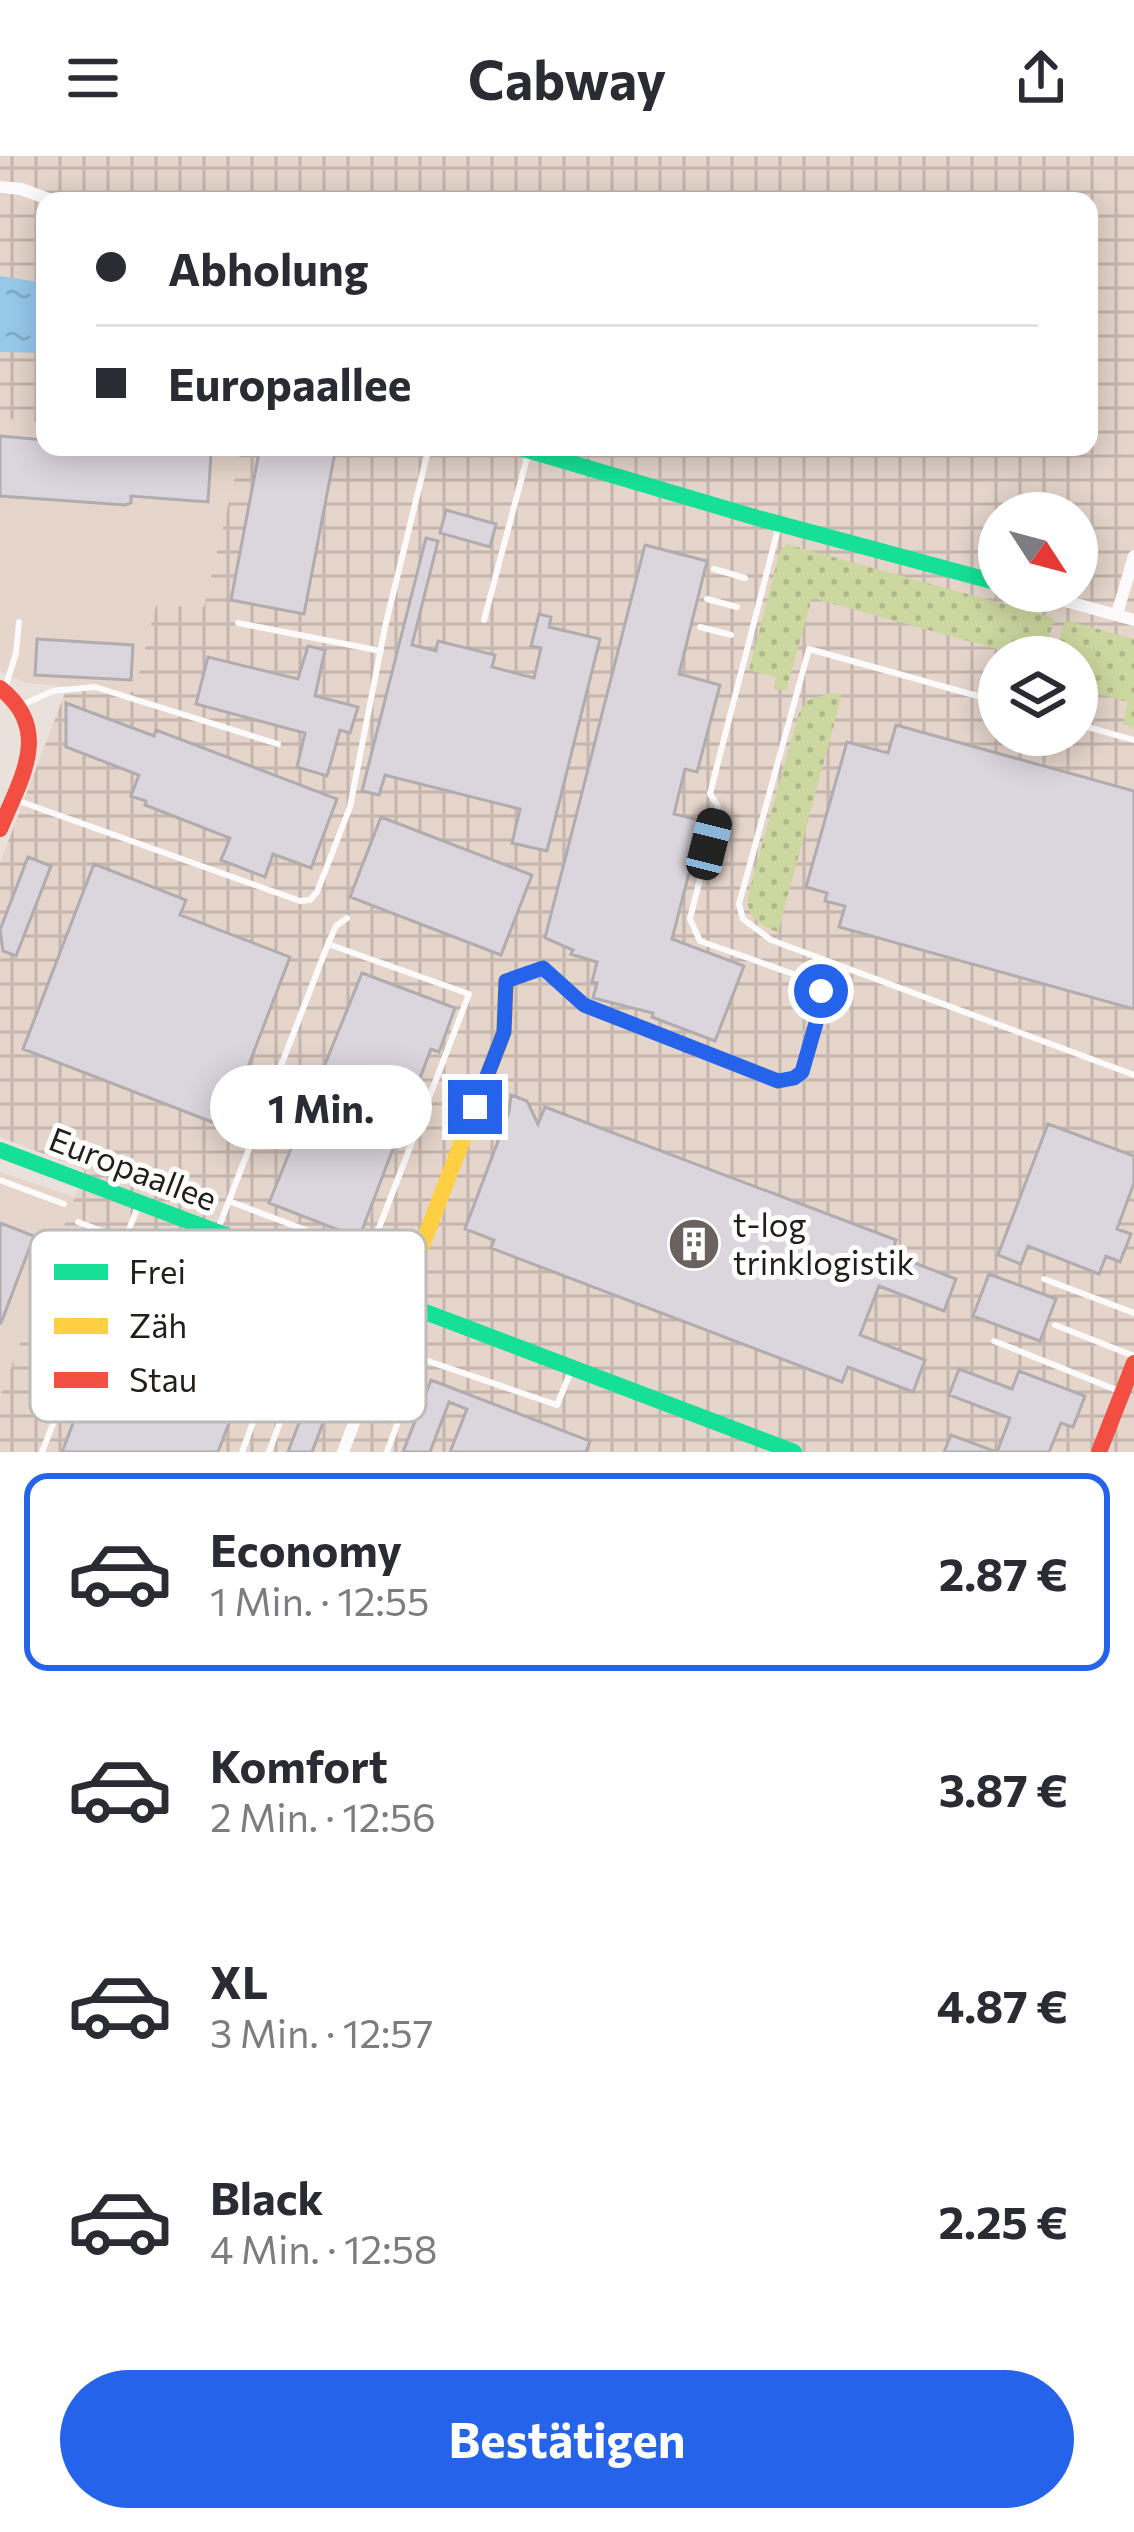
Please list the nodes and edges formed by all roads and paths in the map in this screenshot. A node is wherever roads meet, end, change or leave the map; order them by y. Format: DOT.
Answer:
graph roads {
  1 [pos="0,187"];
  2 [pos="36,194"];
  3 [pos="427,456"];
  4 [pos="521,456"];
  5 [pos="547,456"];
  6 [pos="780,524"];
  7 [pos="1134,556"];
  8 [pos="714,569"];
  9 [pos="978,577"];
  10 [pos="745,578"];
  11 [pos="706,599"];
  12 [pos="737,607"];
  13 [pos="1098,609"];
  14 [pos="1117,614"];
  15 [pos="484,620"];
  16 [pos="1134,620"];
  17 [pos="20,622"];
  18 [pos="238,623"];
  19 [pos="700,627"];
  20 [pos="731,635"];
  21 [pos="380,650"];
  22 [pos="2,689"];
  23 [pos="978,696"];
  24 [pos="22,705"];
  25 [pos="1098,730"];
  26 [pos="1134,740"];
  27 [pos="278,744"];
  28 [pos="12,799"];
  29 [pos="0,829"];
  30 [pos="347,918"];
  31 [pos="328,944"];
  32 [pos="506,981"];
  33 [pos="1134,1075"];
  34 [pos="0,1150"];
  35 [pos="0,1180"];
  36 [pos="229,1201"];
  37 [pos="64,1204"];
  38 [pos="139,1204"];
  39 [pos="78,1222"];
  40 [pos="104,1230"];
  41 [pos="129,1230"];
  42 [pos="210,1230"];
  43 [pos="217,1230"];
  44 [pos="306,1230"];
  45 [pos="378,1230"];
  46 [pos="426,1235"];
  47 [pos="1044,1279"];
  48 [pos="426,1313"];
  49 [pos="1134,1313"];
  50 [pos="1055,1325"];
  51 [pos="994,1341"];
  52 [pos="1134,1359"];
  53 [pos="426,1360"];
  54 [pos="573,1368"];
  55 [pos="1123,1392"];
  56 [pos="54,1422"];
  57 [pos="253,1422"];
  58 [pos="279,1422"];
  59 [pos="354,1422"];
  60 [pos="398,1422"];
  61 [pos="42,1452"];
  62 [pos="242,1452"];
  63 [pos="268,1452"];
  64 [pos="343,1452"];
  65 [pos="387,1452"];
  66 [pos="794,1452"];
  67 [pos="1100,1452"];
  1 -- 2 [label="street"];
  3 -- 21 [label="lane"];
  4 -- 15 [label="lane"];
  5 -- 6 [label="street"];
  6 -- 9 [label="street"];
  6 -- 32 [label="lane"];
  7 -- 14 [label="street"];
  8 -- 10 [label="lane"];
  11 -- 12 [label="lane"];
  13 -- 14 [label="street"];
  14 -- 16 [label="street"];
  17 -- 22 [label="lane"];
  18 -- 21 [label="lane"];
  19 -- 20 [label="lane"];
  21 -- 28 [label="lane"];
  22 -- 24 [label="street"];
  23 -- 33 [label="lane"];
  24 -- 27 [label="lane"];
  24 -- 28 [label="street"];
  25 -- 26 [label="lane"];
  28 -- 29 [label="street"];
  30 -- 31 [label="lane"];
  31 -- 36 [label="lane"];
  31 -- 45 [label="lane"];
  32 -- 46 [label="street"];
  34 -- 38 [label="street, Europaallee"];
  35 -- 37 [label="lane"];
  36 -- 43 [label="lane"];
  36 -- 44 [label="lane"];
  38 -- 41 [label="lane"];
  38 -- 42 [label="street, Europaallee"];
  39 -- 40 [label="lane"];
  47 -- 49 [label="lane"];
  48 -- 54 [label="street"];
  50 -- 52 [label="lane"];
  51 -- 55 [label="lane"];
  52 -- 55 [label="street"];
  53 -- 54 [label="lane"];
  54 -- 66 [label="street"];
  55 -- 67 [label="street"];
  56 -- 61 [label="lane"];
  57 -- 62 [label="lane"];
  58 -- 63 [label="lane"];
  59 -- 64 [label="street"];
  60 -- 65 [label="lane"];
}
